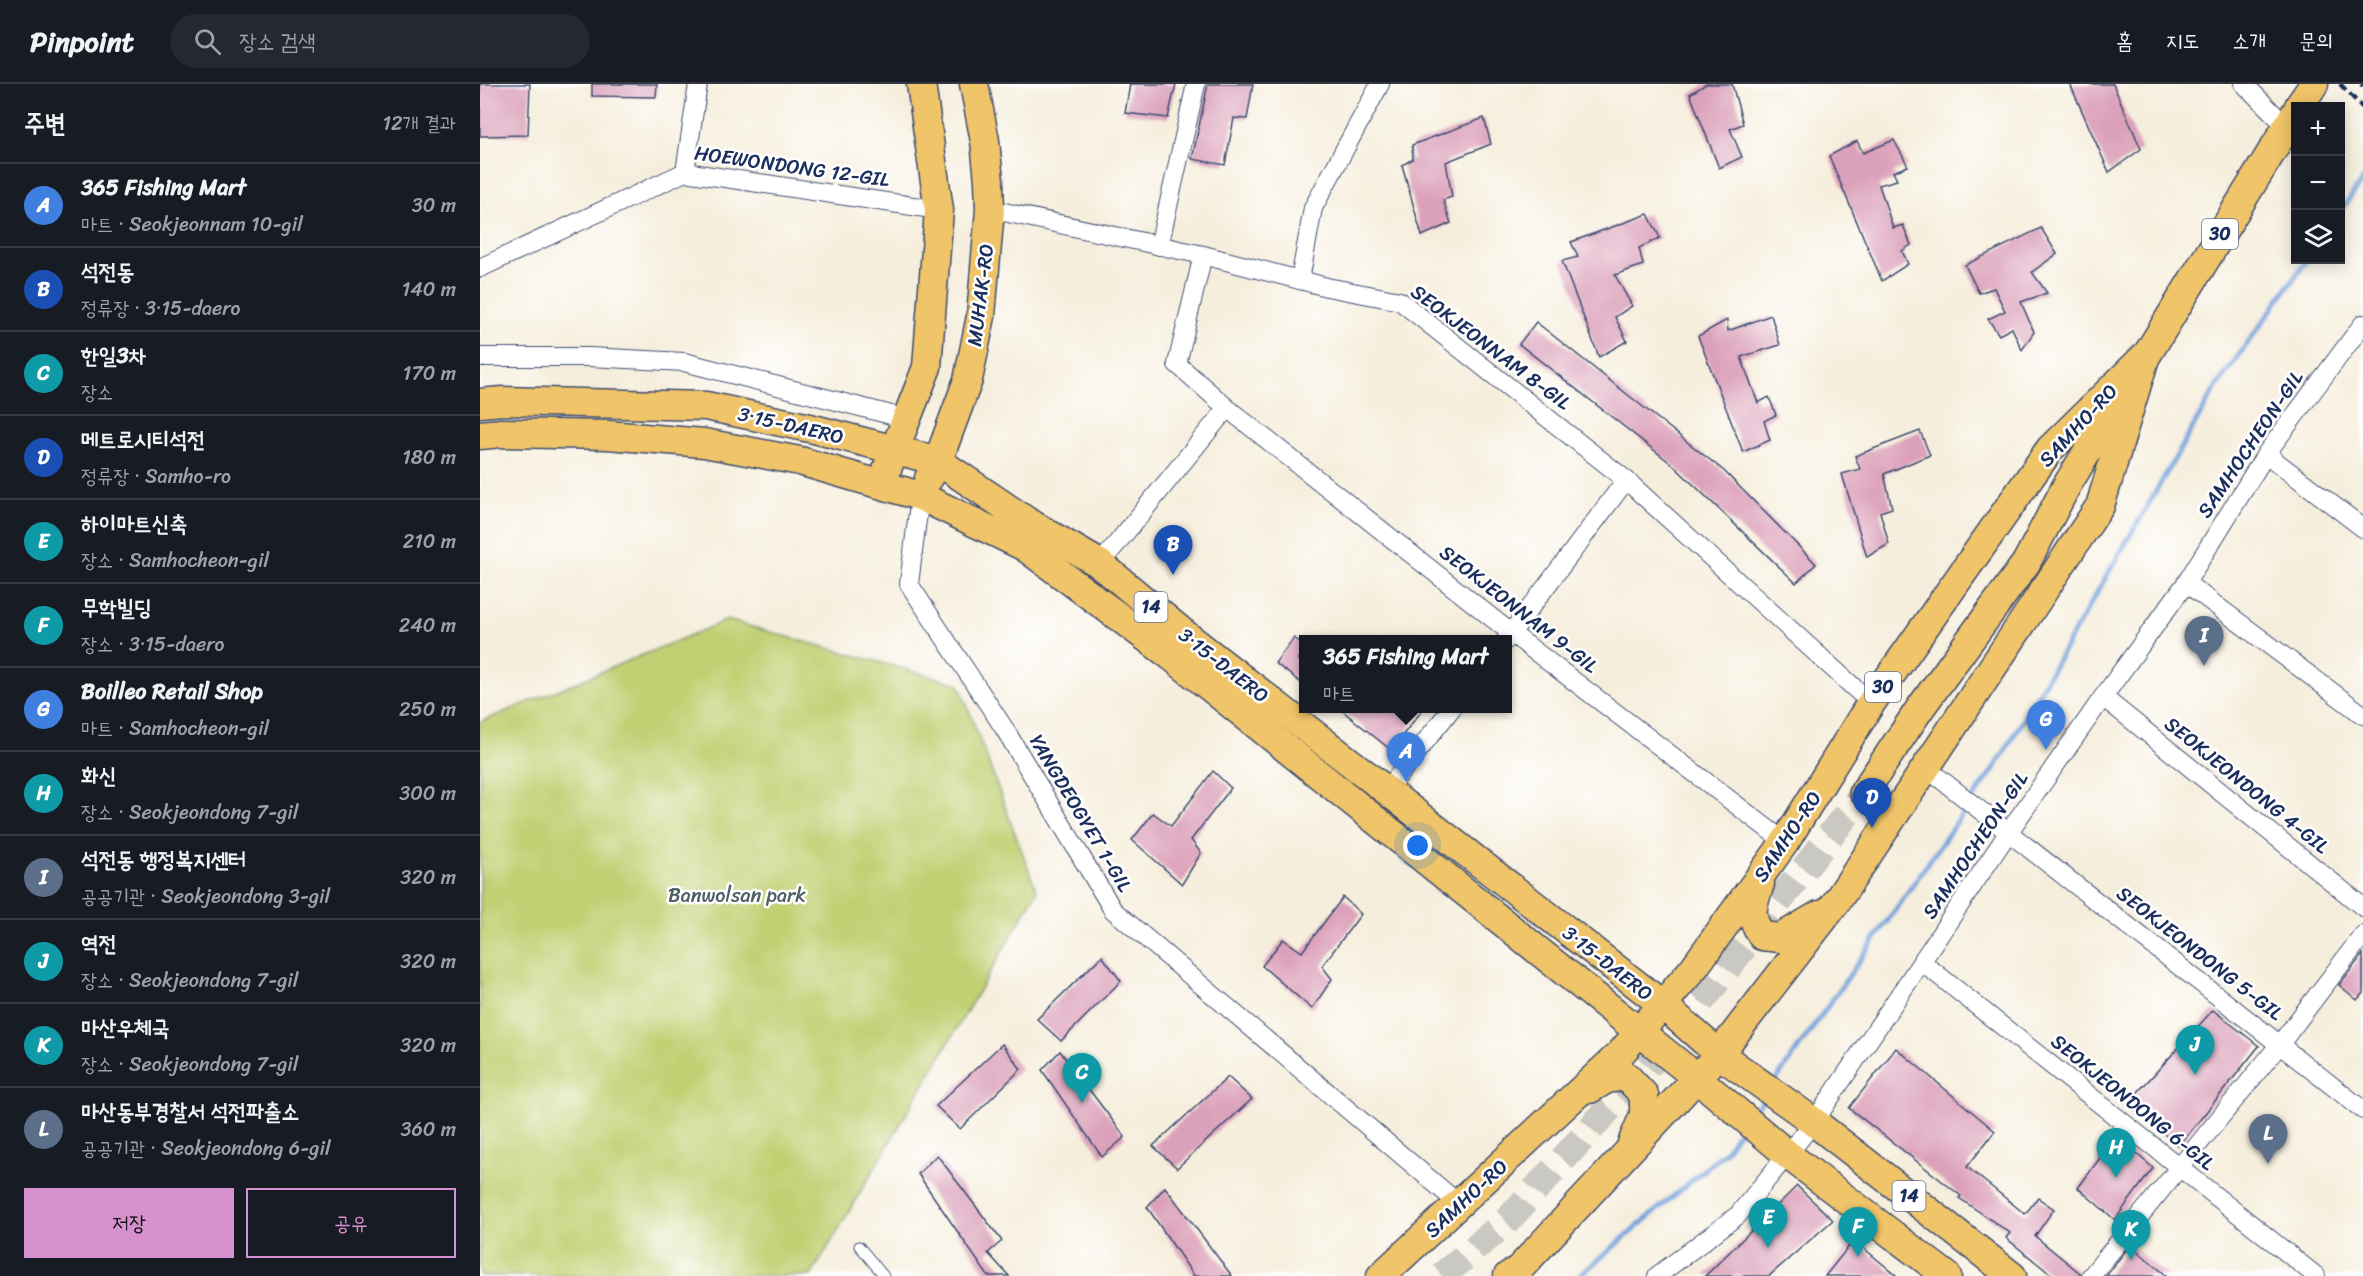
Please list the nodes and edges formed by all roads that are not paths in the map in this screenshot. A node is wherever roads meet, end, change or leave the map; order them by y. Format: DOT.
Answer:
graph roads {
  1 [pos="698,84"];
  2 [pos="921,84"];
  3 [pos="974,84"];
  4 [pos="1196,84"];
  5 [pos="1380,84"];
  6 [pos="2244,84"];
  7 [pos="2314,84"];
  8 [pos="2302,102"];
  9 [pos="2291,113"];
  10 [pos="2291,120"];
  11 [pos="685,172"];
  12 [pos="990,209"];
  13 [pos="939,210"];
  14 [pos="1159,246"];
  15 [pos="1203,255"];
  16 [pos="480,268"];
  17 [pos="1300,280"];
  18 [pos="2363,324"];
  19 [pos="2145,356"];
  20 [pos="480,357"];
  21 [pos="480,404"];
  22 [pos="1227,408"];
  23 [pos="907,419"];
  24 [pos="480,435"];
  25 [pos="894,450"];
  26 [pos="2266,454"];
  27 [pos="938,461"];
  28 [pos="1626,480"];
  29 [pos="882,484"];
  30 [pos="920,496"];
  31 [pos="2363,528"];
  32 [pos="1100,564"];
  33 [pos="2186,583"];
  34 [pos="1508,635"];
  35 [pos="1510,635"];
  36 [pos="1512,638"];
  37 [pos="2103,698"];
  38 [pos="1871,704"];
  39 [pos="1448,713"];
  40 [pos="2363,715"];
  41 [pos="1930,771"];
  42 [pos="1386,791"];
  43 [pos="1864,792"];
  44 [pos="2003,829"];
  45 [pos="1785,842"];
  46 [pos="1764,871"];
  47 [pos="1835,904"];
  48 [pos="2363,907"];
  49 [pos="2363,936"];
  50 [pos="1923,963"];
  51 [pos="1663,1005"];
  52 [pos="1639,1032"];
  53 [pos="2280,1044"];
  54 [pos="1725,1059"];
  55 [pos="1704,1084"];
  56 [pos="1573,1098"];
  57 [pos="2363,1110"];
  58 [pos="1810,1119"];
  59 [pos="1785,1152"];
  60 [pos="1628,1153"];
  61 [pos="2179,1168"];
  62 [pos="1459,1204"];
  63 [pos="859,1246"];
  64 [pos="1518,1274"];
  65 [pos="884,1276"];
  66 [pos="1381,1276"];
  67 [pos="1658,1276"];
  68 [pos="1947,1276"];
  69 [pos="2012,1276"];
  70 [pos="2091,1276"];
  71 [pos="2316,1276"];
  1 -- 11 [label="street"];
  2 -- 13 [label="main road"];
  3 -- 12 [label="main road, MUHAK-RO"];
  4 -- 14 [label="street"];
  5 -- 17 [label="street"];
  6 -- 9 [label="street"];
  7 -- 8 [label="main road, SAMHO-RO / 30"];
  10 -- 19 [label="main road, SAMHO-RO / 30"];
  11 -- 13 [label="street, HOEWONDONG 12-GIL"];
  11 -- 16 [label="street, HOEWONDONG 12-GIL"];
  12 -- 14 [label="street, SEOKJEONNAM 8-GIL"];
  12 -- 27 [label="main road, MUHAK-RO"];
  13 -- 23 [label="main road"];
  14 -- 15 [label="street, SEOKJEONNAM 8-GIL"];
  15 -- 17 [label="street, SEOKJEONNAM 8-GIL"];
  15 -- 22 [label="street, SEOKJEONNAM 9-GIL"];
  17 -- 28 [label="street, SEOKJEONNAM 8-GIL"];
  18 -- 26 [label="street, SAMHOCHEON-GIL"];
  19 -- 38 [label="main road, SAMHO-RO / 30"];
  19 -- 41 [label="main road, SAMHO-RO / 30"];
  19 -- 43 [label="main road, SAMHO-RO"];
  20 -- 23 [label="street"];
  21 -- 25 [label="main road, 3·15-DAERO / 14"];
  22 -- 32 [label="street"];
  22 -- 34 [label="street, SEOKJEONNAM 9-GIL"];
  23 -- 25 [label="main road"];
  24 -- 29 [label="main road, 3·15-DAERO / 14"];
  25 -- 27 [label="main road, 3·15-DAERO / 14"];
  25 -- 29 [label="main road"];
  26 -- 31 [label="street"];
  26 -- 33 [label="street, SAMHOCHEON-GIL"];
  27 -- 30 [label="main road, MUHAK-RO"];
  27 -- 32 [label="main road, 3·15-DAERO / 14"];
  28 -- 35 [label="street"];
  28 -- 38 [label="street, SEOKJEONNAM 8-GIL"];
  29 -- 30 [label="main road, 3·15-DAERO / 14"];
  30 -- 52 [label="main road, 3·15-DAERO / 14"];
  30 -- 62 [label="street, YANGDEOGYET 1-GIL"];
  32 -- 42 [label="main road, 3·15-DAERO / 14"];
  33 -- 37 [label="street, SAMHOCHEON-GIL"];
  33 -- 40 [label="street"];
  36 -- 45 [label="street, SEOKJEONNAM 9-GIL"];
  37 -- 44 [label="street, SAMHOCHEON-GIL"];
  37 -- 48 [label="street, SEOKJEONDONG 4-GIL"];
  38 -- 45 [label="main road, SAMHO-RO / 30"];
  39 -- 42 [label="street"];
  41 -- 44 [label="street, SEOKJEONDONG 5-GIL"];
  41 -- 47 [label="main road, SAMHO-RO / 30"];
  42 -- 51 [label="main road, 3·15-DAERO / 14"];
  44 -- 50 [label="street, SAMHOCHEON-GIL"];
  44 -- 53 [label="street, SEOKJEONDONG 5-GIL"];
  45 -- 46 [label="main road, SAMHO-RO / 30"];
  46 -- 47 [label="main road"];
  46 -- 51 [label="main road, SAMHO-RO / 30"];
  47 -- 54 [label="main road, SAMHO-RO / 30"];
  49 -- 53 [label="street"];
  50 -- 58 [label="street, SAMHOCHEON-GIL"];
  50 -- 61 [label="street, SEOKJEONDONG 6-GIL"];
  51 -- 52 [label="main road, SAMHO-RO / 30"];
  51 -- 54 [label="main road, 3·15-DAERO / 14"];
  52 -- 55 [label="main road, 3·15-DAERO / 14"];
  52 -- 56 [label="main road, SAMHO-RO"];
  53 -- 57 [label="street, SEOKJEONDONG 5-GIL"];
  53 -- 61 [label="street"];
  54 -- 55 [label="main road, SAMHO-RO"];
  54 -- 58 [label="main road, 3·15-DAERO / 14"];
  55 -- 59 [label="main road, 3·15-DAERO / 14"];
  55 -- 60 [label="main road, SAMHO-RO"];
  56 -- 60 [label="main road"];
  56 -- 62 [label="main road, SAMHO-RO"];
  58 -- 59 [label="street, SAMHOCHEON-GIL"];
  58 -- 69 [label="main road, 3·15-DAERO / 14"];
  59 -- 67 [label="street, SAMHOCHEON-GIL"];
  59 -- 68 [label="main road, 3·15-DAERO / 14"];
  60 -- 64 [label="main road, SAMHO-RO"];
  61 -- 70 [label="street"];
  61 -- 71 [label="street, SEOKJEONDONG 6-GIL"];
  62 -- 66 [label="main road, SAMHO-RO"];
  63 -- 65 [label="lane"];
}
